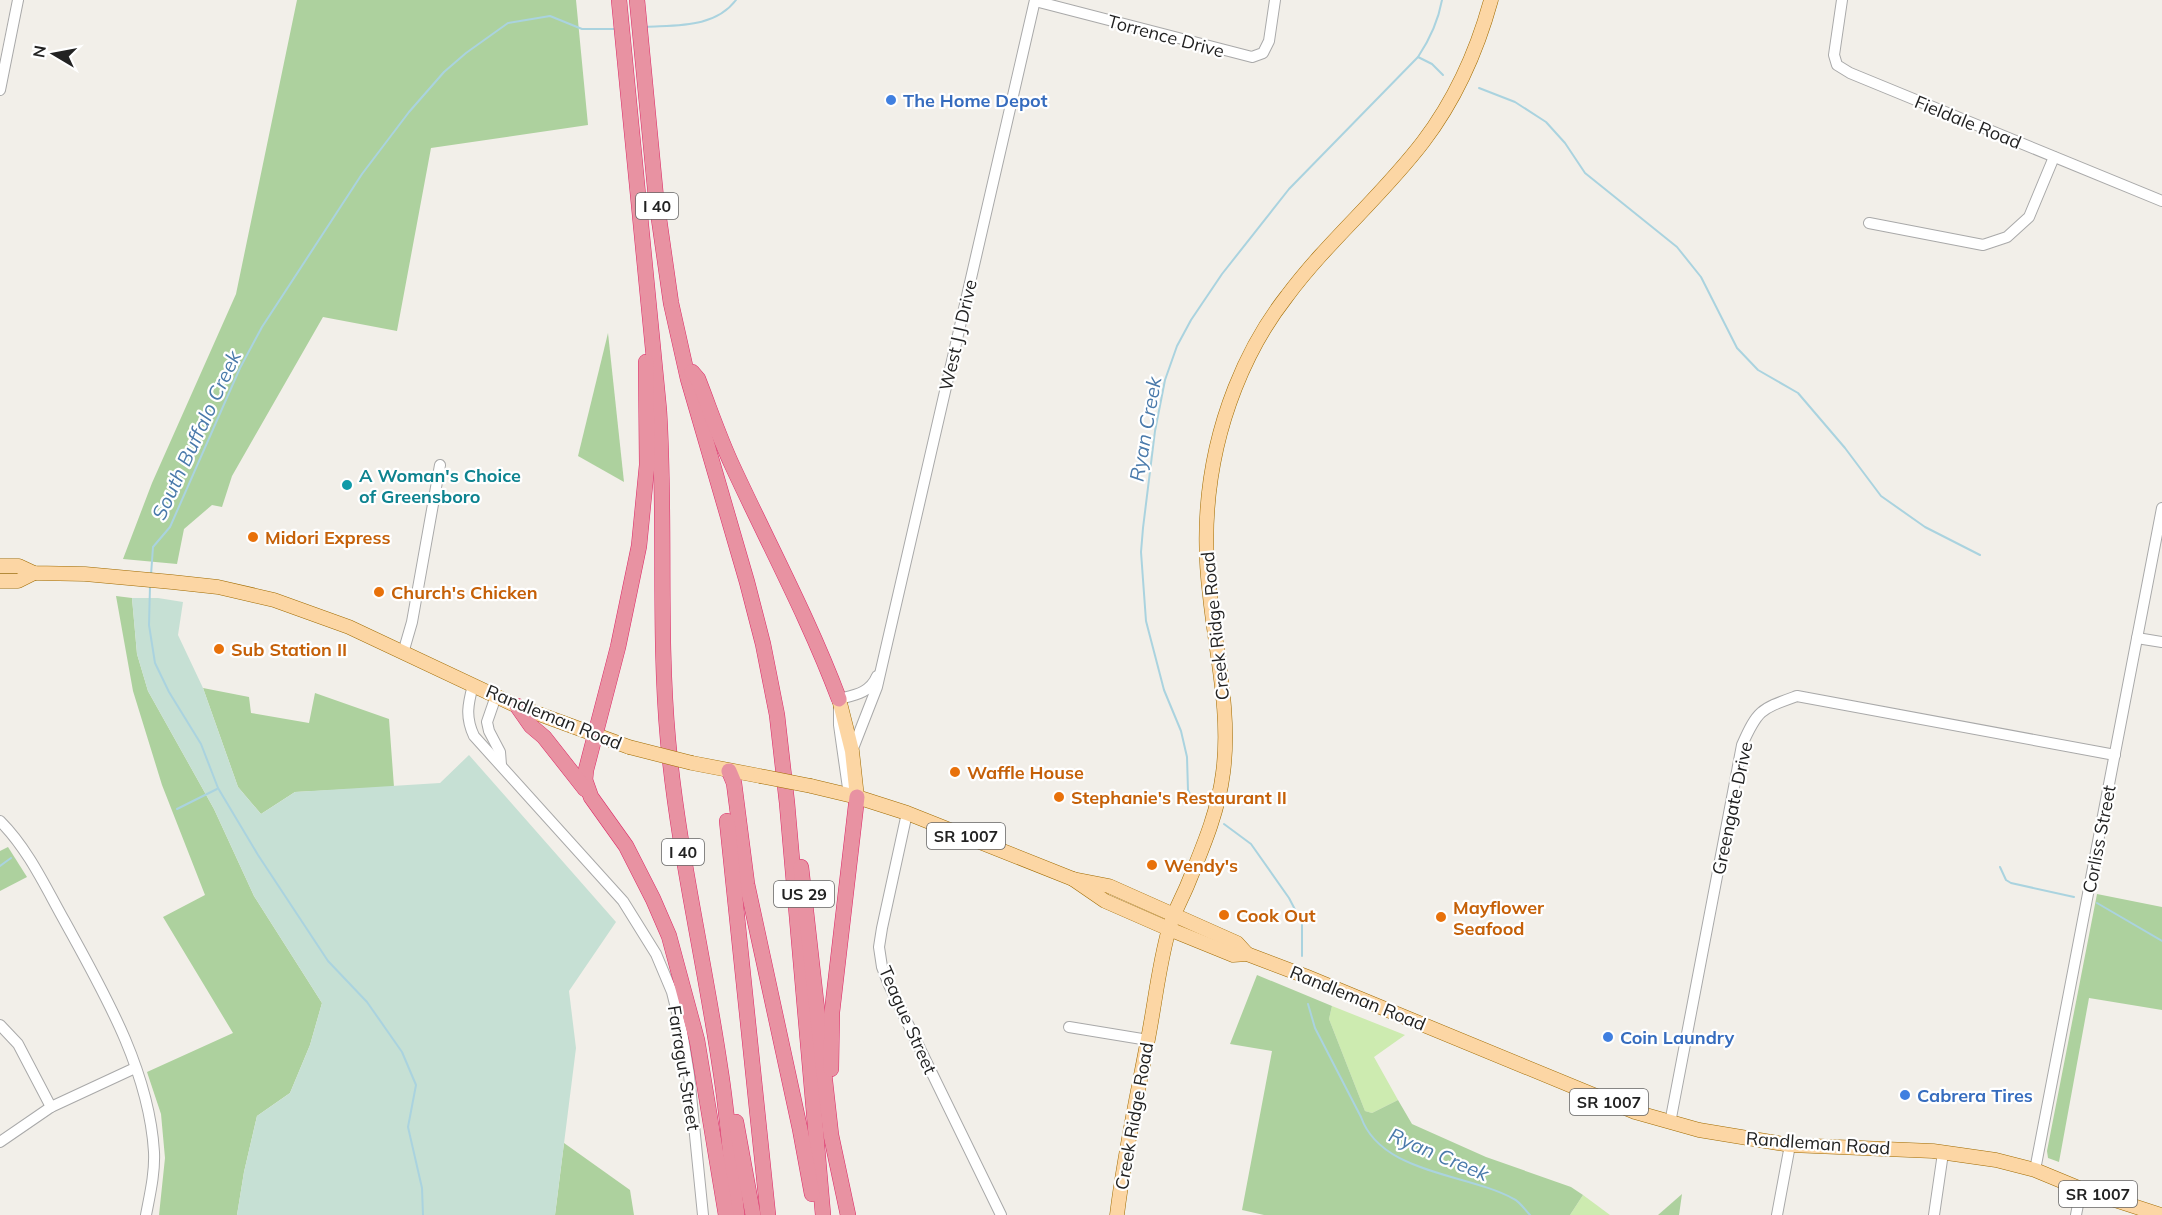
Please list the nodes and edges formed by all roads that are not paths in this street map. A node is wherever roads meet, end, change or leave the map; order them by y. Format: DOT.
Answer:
graph roads {
  1 [pos="18,0"];
  2 [pos="1035,0"];
  3 [pos="1275,0"];
  4 [pos="1491,0"];
  5 [pos="1842,0"];
  6 [pos="638,5"];
  7 [pos="620,6"];
  8 [pos="0,90"];
  9 [pos="2054,157"];
  10 [pos="2162,201"];
  11 [pos="1869,223"];
  12 [pos="652,330"];
  13 [pos="684,362"];
  14 [pos="440,465"];
  15 [pos="2162,508"];
  16 [pos="0,566"];
  17 [pos="34,573"];
  18 [pos="0,581"];
  19 [pos="2137,638"];
  20 [pos="2162,642"];
  21 [pos="403,653"];
  22 [pos="880,671"];
  23 [pos="473,685"];
  24 [pos="496,696"];
  25 [pos="839,699"];
  26 [pos="517,706"];
  27 [pos="594,736"];
  28 [pos="852,751"];
  29 [pos="2115,755"];
  30 [pos="501,765"];
  31 [pos="729,771"];
  32 [pos="853,796"];
  33 [pos="591,797"];
  34 [pos="787,803"];
  35 [pos="907,813"];
  36 [pos="0,821"];
  37 [pos="1171,922"];
  38 [pos="0,1025"];
  39 [pos="1069,1027"];
  40 [pos="1148,1040"];
  41 [pos="720,1067"];
  42 [pos="135,1068"];
  43 [pos="51,1107"];
  44 [pos="1670,1123"];
  45 [pos="831,1135"];
  46 [pos="0,1142"];
  47 [pos="1790,1144"];
  48 [pos="1943,1153"];
  49 [pos="2035,1170"];
  50 [pos="2081,1188"];
  51 [pos="146,1215"];
  52 [pos="703,1215"];
  53 [pos="726,1215"];
  54 [pos="737,1215"];
  55 [pos="753,1215"];
  56 [pos="768,1215"];
  57 [pos="815,1215"];
  58 [pos="823,1215"];
  59 [pos="848,1215"];
  60 [pos="1001,1215"];
  61 [pos="1117,1215"];
  62 [pos="1777,1215"];
  63 [pos="1934,1215"];
  64 [pos="2076,1215"];
  65 [pos="2161,1215"];
  1 -- 8 [label="street"];
  2 -- 3 [label="street, Torrence Drive"];
  2 -- 22 [label="street, West J J Drive"];
  4 -- 37 [label="main road, Creek Ridge Road"];
  5 -- 9 [label="street, Fieldale Road"];
  6 -- 13 [label="highway, I 40"];
  7 -- 12 [label="highway, I 40"];
  9 -- 10 [label="street, Fieldale Road"];
  9 -- 11 [label="street"];
  12 -- 27 [label="highway"];
  12 -- 41 [label="highway, I 40"];
  13 -- 25 [label="highway"];
  13 -- 34 [label="highway, I 40"];
  14 -- 21 [label="street"];
  15 -- 19 [label="street, Corliss Street"];
  16 -- 17 [label="main road, Randleman Road"];
  17 -- 18 [label="main road, Randleman Road"];
  17 -- 21 [label="main road, Randleman Road"];
  19 -- 20 [label="street"];
  19 -- 29 [label="street, Corliss Street"];
  21 -- 23 [label="main road, Randleman Road"];
  22 -- 25 [label="street"];
  22 -- 28 [label="street, West J J Drive"];
  23 -- 24 [label="main road, Randleman Road"];
  23 -- 30 [label="street, Farragut Street"];
  24 -- 26 [label="main road, Randleman Road"];
  24 -- 30 [label="street, Farragut Street"];
  25 -- 28 [label="main road, West J J Drive"];
  25 -- 32 [label="street"];
  26 -- 27 [label="main road, Randleman Road"];
  26 -- 33 [label="highway"];
  27 -- 31 [label="main road, Randleman Road, bridge"];
  27 -- 33 [label="highway"];
  28 -- 32 [label="main road, West J J Drive"];
  29 -- 44 [label="street, Greengate Drive"];
  29 -- 49 [label="street, Corliss Street"];
  30 -- 52 [label="street, Farragut Street"];
  31 -- 32 [label="main road, Randleman Road / SR 1007, bridge"];
  31 -- 56 [label="highway"];
  31 -- 57 [label="highway"];
  32 -- 35 [label="main road, Randleman Road / SR 1007"];
  32 -- 45 [label="highway"];
  33 -- 53 [label="highway"];
  34 -- 45 [label="highway, US 29"];
  34 -- 58 [label="highway, I 40"];
  35 -- 37 [label="main road, Randleman Road / SR 1007"];
  35 -- 60 [label="street, Teague Street"];
  36 -- 42 [label="street"];
  37 -- 40 [label="main road, Creek Ridge Road"];
  37 -- 44 [label="main road, Randleman Road / SR 1007"];
  38 -- 43 [label="street"];
  39 -- 40 [label="street"];
  40 -- 61 [label="main road, Creek Ridge Road"];
  41 -- 54 [label="highway, I 40"];
  41 -- 55 [label="highway"];
  42 -- 43 [label="street"];
  42 -- 51 [label="street"];
  43 -- 46 [label="street"];
  44 -- 47 [label="main road, Randleman Road / SR 1007"];
  45 -- 59 [label="highway, US 29"];
  47 -- 48 [label="main road, Randleman Road / SR 1007"];
  47 -- 62 [label="street"];
  48 -- 49 [label="main road, Randleman Road / SR 1007"];
  48 -- 63 [label="street"];
  49 -- 50 [label="main road, Randleman Road / SR 1007"];
  50 -- 64 [label="street"];
  50 -- 65 [label="main road, Randleman Road / SR 1007"];
}
